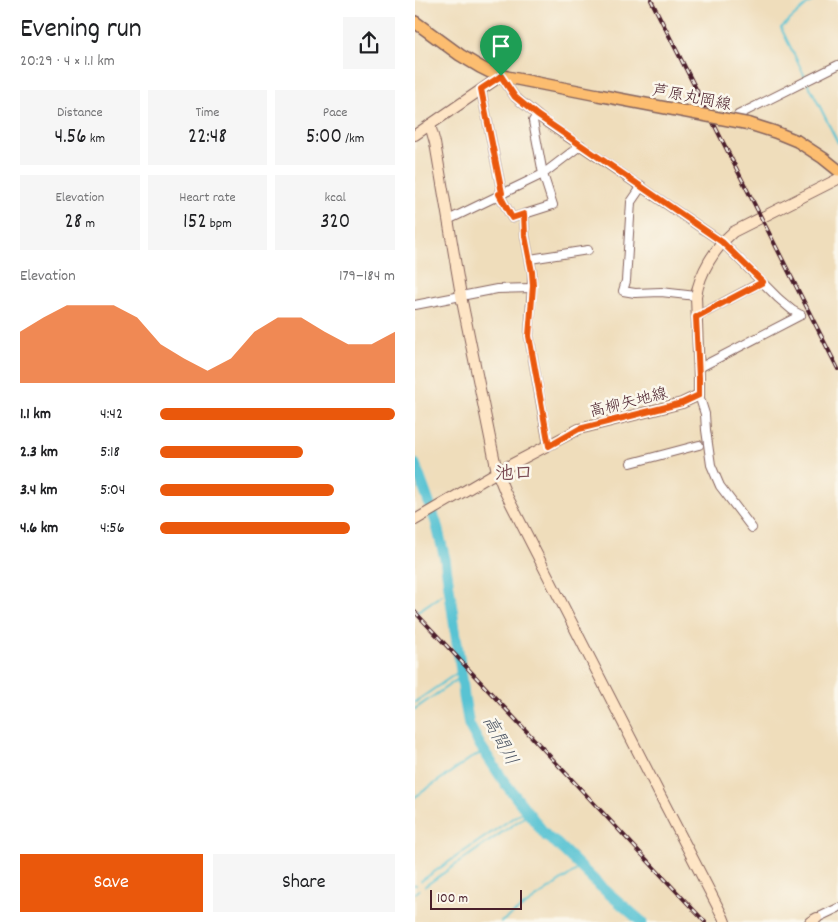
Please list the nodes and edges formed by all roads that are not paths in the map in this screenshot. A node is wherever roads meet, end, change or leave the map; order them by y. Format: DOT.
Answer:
graph roads {
  1 [pos="415,22"];
  2 [pos="838,65"];
  3 [pos="501,76"];
  4 [pos="481,89"];
  5 [pos="537,115"];
  6 [pos="737,115"];
  7 [pos="430,125"];
  8 [pos="415,135"];
  9 [pos="581,145"];
  10 [pos="838,170"];
  11 [pos="543,174"];
  12 [pos="838,179"];
  13 [pos="642,186"];
  14 [pos="500,194"];
  15 [pos="524,214"];
  16 [pos="448,220"];
  17 [pos="722,242"];
  18 [pos="588,250"];
  19 [pos="530,259"];
  20 [pos="763,282"];
  21 [pos="532,288"];
  22 [pos="461,296"];
  23 [pos="696,296"];
  24 [pos="415,305"];
  25 [pos="696,317"];
  26 [pos="699,368"];
  27 [pos="699,395"];
  28 [pos="699,444"];
  29 [pos="549,446"];
  30 [pos="631,463"];
  31 [pos="497,472"];
  32 [pos="415,520"];
  33 [pos="752,528"];
  34 [pos="838,908"];
  35 [pos="814,920"];
  36 [pos="725,922"];
  1 -- 3 [label="main road, 芦原丸岡線"];
  2 -- 6 [label="street"];
  3 -- 4 [label="street"];
  3 -- 5 [label="street"];
  3 -- 10 [label="main road, 芦原丸岡線, bridge"];
  4 -- 7 [label="street"];
  4 -- 14 [label="street"];
  5 -- 9 [label="street"];
  5 -- 11 [label="street"];
  7 -- 8 [label="street"];
  7 -- 16 [label="street"];
  9 -- 11 [label="street"];
  9 -- 13 [label="street"];
  11 -- 14 [label="street"];
  11 -- 15 [label="street"];
  12 -- 17 [label="street"];
  13 -- 17 [label="street"];
  13 -- 23 [label="street"];
  14 -- 15 [label="street"];
  14 -- 16 [label="street"];
  15 -- 19 [label="street"];
  16 -- 22 [label="street"];
  17 -- 20 [label="street"];
  17 -- 23 [label="street"];
  18 -- 19 [label="street"];
  19 -- 21 [label="street"];
  20 -- 25 [label="street"];
  20 -- 26 [label="street"];
  21 -- 22 [label="street"];
  21 -- 29 [label="street"];
  22 -- 24 [label="street"];
  22 -- 31 [label="street"];
  23 -- 25 [label="street"];
  25 -- 26 [label="street"];
  26 -- 27 [label="street"];
  27 -- 29 [label="street, 高柳矢地線"];
  27 -- 33 [label="street"];
  28 -- 30 [label="street"];
  29 -- 31 [label="street, 高柳矢地線"];
  31 -- 32 [label="street, 高柳矢地線"];
  31 -- 36 [label="street"];
  34 -- 35 [label="street"];
}
